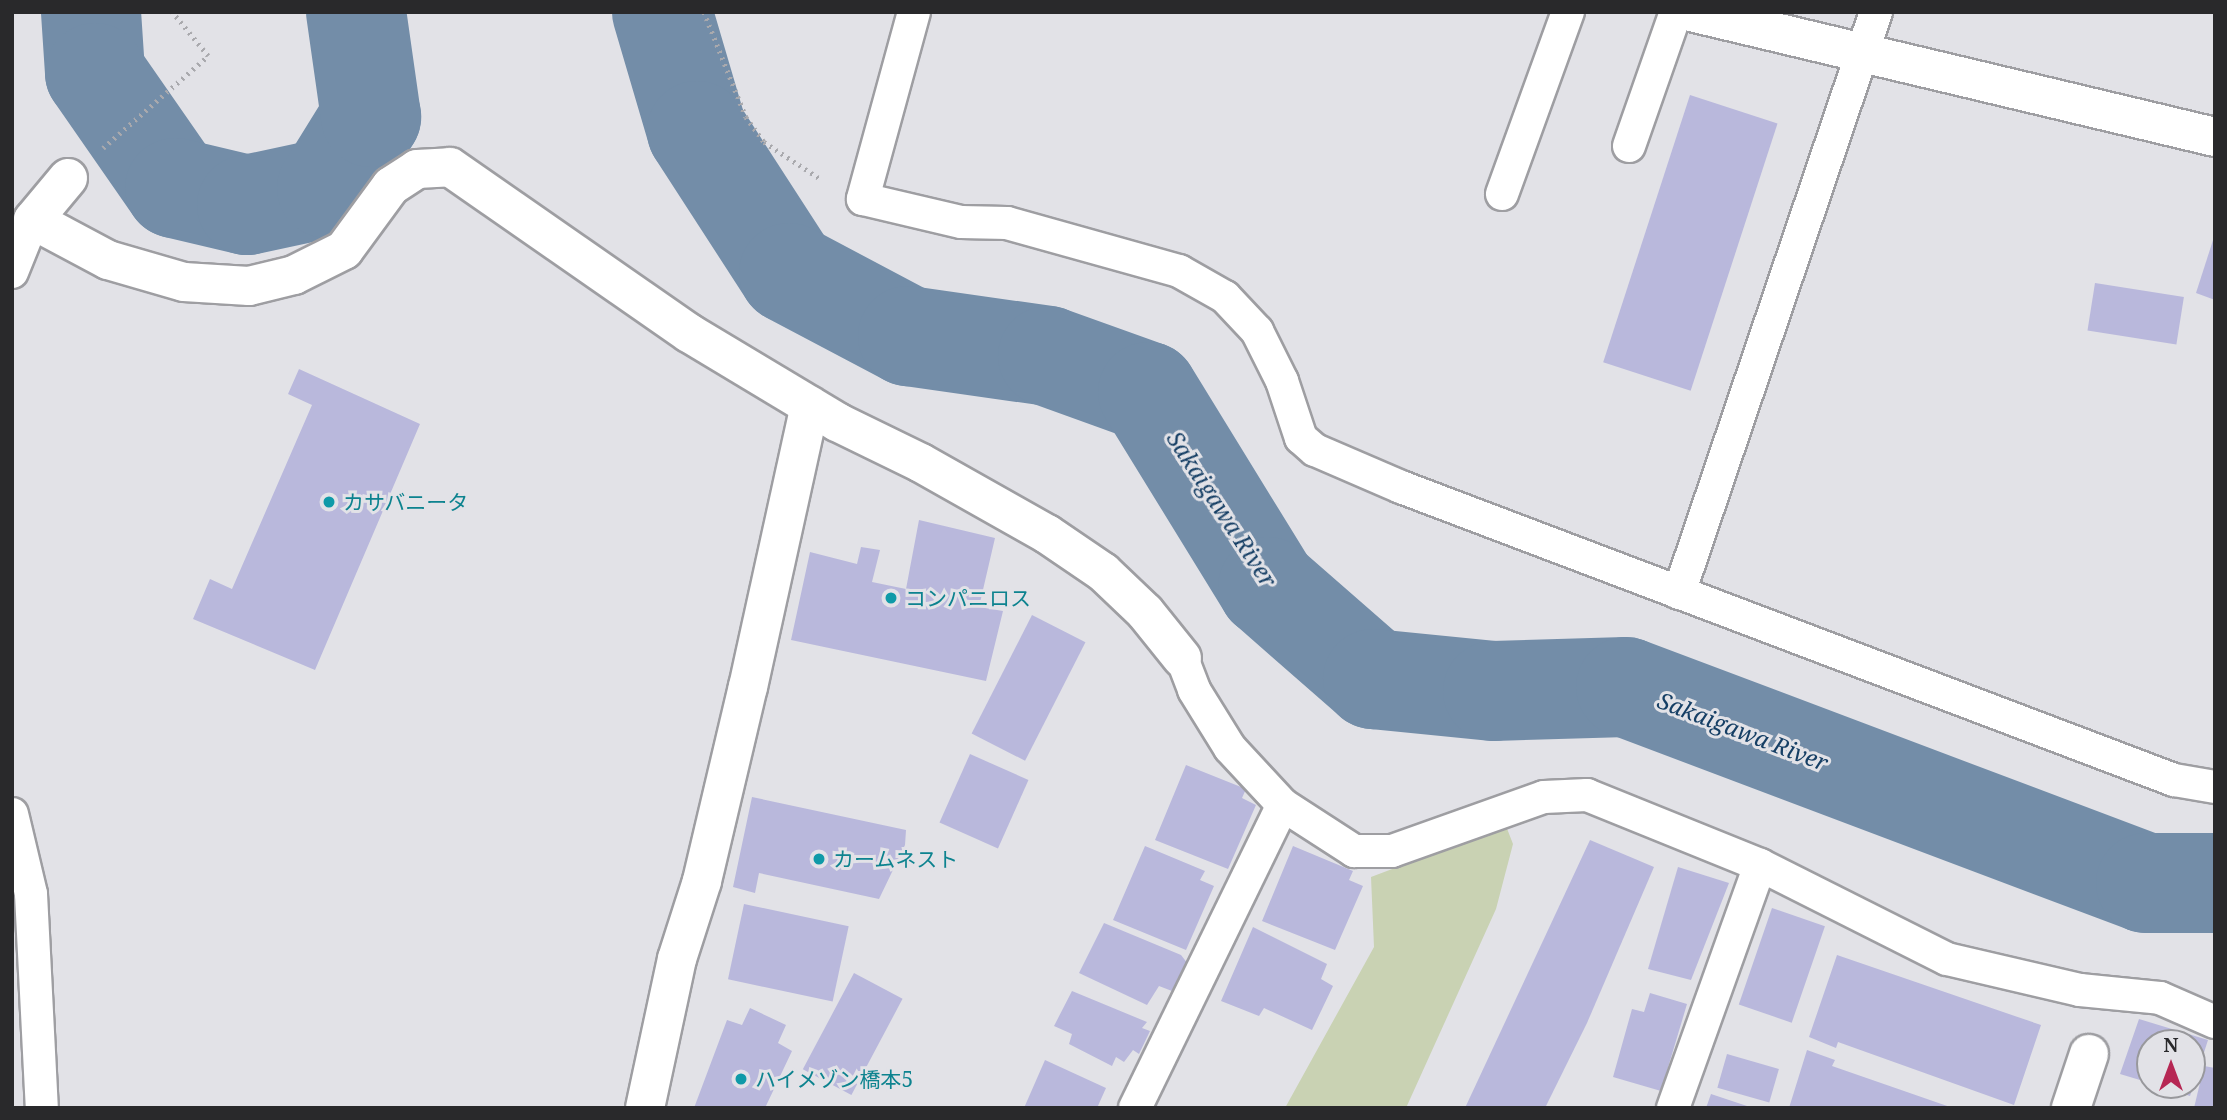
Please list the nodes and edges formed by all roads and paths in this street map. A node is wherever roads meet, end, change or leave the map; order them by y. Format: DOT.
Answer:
graph roads {
  1 [pos="172,12"];
  2 [pos="704,12"];
  3 [pos="914,12"];
  4 [pos="1568,12"];
  5 [pos="1676,12"];
  6 [pos="1691,12"];
  7 [pos="1875,12"];
  8 [pos="1862,54"];
  9 [pos="2215,137"];
  10 [pos="1629,146"];
  11 [pos="68,178"];
  12 [pos="1502,194"];
  13 [pos="863,199"];
  14 [pos="33,220"];
  15 [pos="14,260"];
  16 [pos="810,406"];
  17 [pos="1679,593"];
  18 [pos="1182,657"];
  19 [pos="2215,787"];
  20 [pos="1283,805"];
  21 [pos="12,814"];
  22 [pos="1760,865"];
  23 [pos="2215,1022"];
  24 [pos="2090,1054"];
  25 [pos="42,1108"];
  26 [pos="645,1108"];
  27 [pos="1135,1108"];
  28 [pos="1673,1108"];
  29 [pos="2071,1108"];
  1 -- 11 [label="path"];
  2 -- 13 [label="path"];
  3 -- 13 [label="lane"];
  4 -- 12 [label="lane"];
  5 -- 10 [label="lane"];
  6 -- 8 [label="street"];
  7 -- 8 [label="lane"];
  8 -- 9 [label="street"];
  8 -- 17 [label="lane"];
  11 -- 14 [label="street"];
  13 -- 17 [label="lane"];
  14 -- 15 [label="lane"];
  14 -- 16 [label="street"];
  16 -- 18 [label="street"];
  16 -- 26 [label="street"];
  17 -- 19 [label="lane"];
  18 -- 20 [label="lane"];
  20 -- 22 [label="lane"];
  20 -- 27 [label="lane"];
  21 -- 25 [label="lane"];
  22 -- 23 [label="lane"];
  22 -- 28 [label="lane"];
  24 -- 29 [label="street"];
}
